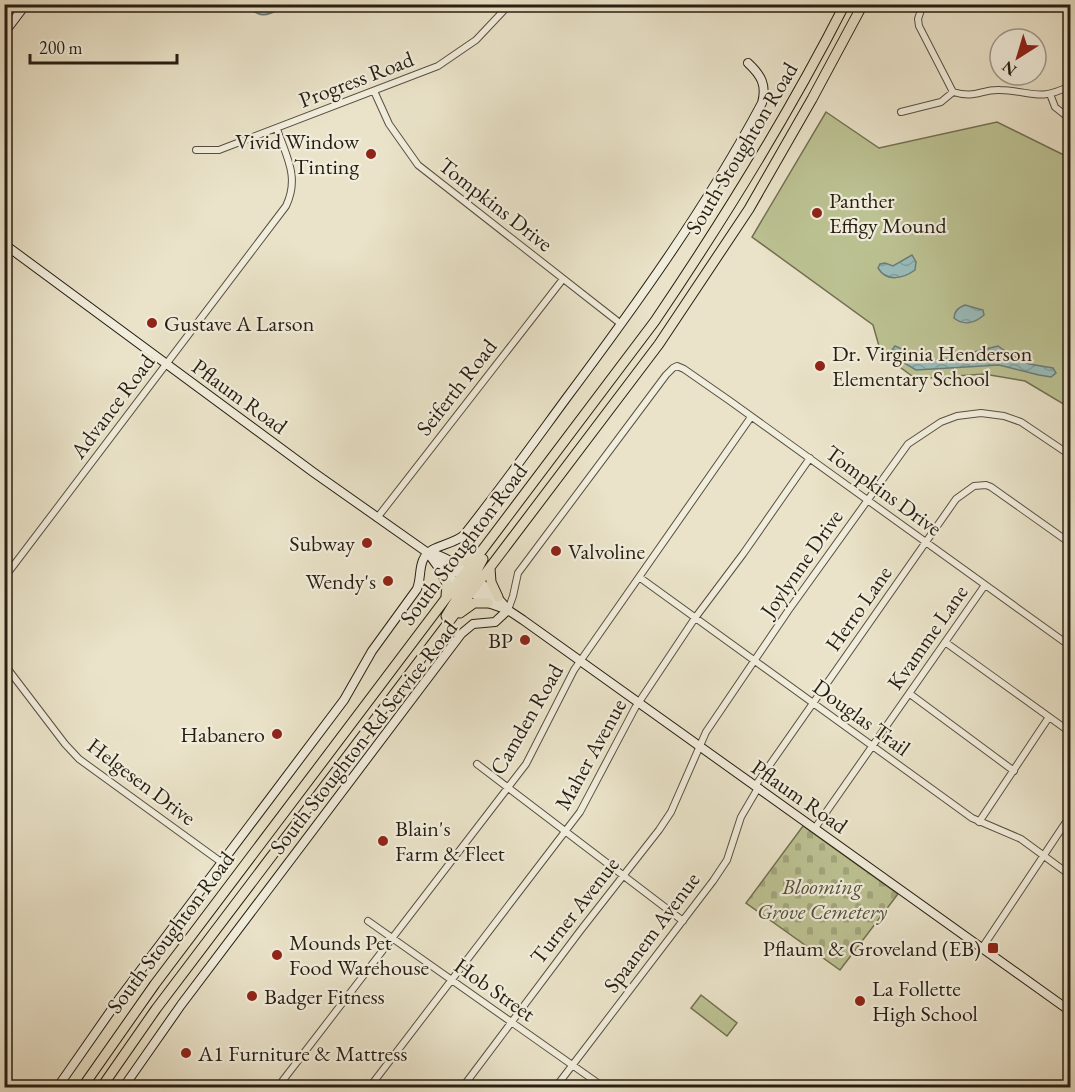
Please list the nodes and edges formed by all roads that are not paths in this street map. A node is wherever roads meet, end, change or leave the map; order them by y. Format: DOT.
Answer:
graph roads {
  1 [pos="26,4"];
  2 [pos="510,4"];
  3 [pos="845,4"];
  4 [pos="863,4"];
  5 [pos="923,4"];
  6 [pos="4,33"];
  7 [pos="748,63"];
  8 [pos="1071,86"];
  9 [pos="374,91"];
  10 [pos="953,92"];
  11 [pos="1050,94"];
  12 [pos="901,112"];
  13 [pos="1071,119"];
  14 [pos="277,129"];
  15 [pos="196,150"];
  16 [pos="4,244"];
  17 [pos="563,279"];
  18 [pos="621,324"];
  19 [pos="167,364"];
  20 [pos="751,417"];
  21 [pos="1071,445"];
  22 [pos="1068,454"];
  23 [pos="810,458"];
  24 [pos="868,500"];
  25 [pos="515,509"];
  26 [pos="377,518"];
  27 [pos="926,542"];
  28 [pos="1071,543"];
  29 [pos="484,549"];
  30 [pos="428,553"];
  31 [pos="450,562"];
  32 [pos="490,568"];
  33 [pos="441,571"];
  34 [pos="639,577"];
  35 [pos="4,578"];
  36 [pos="469,582"];
  37 [pos="985,585"];
  38 [pos="498,597"];
  39 [pos="445,600"];
  40 [pos="488,603"];
  41 [pos="508,610"];
  42 [pos="452,617"];
  43 [pos="695,618"];
  44 [pos="945,642"];
  45 [pos="1071,646"];
  46 [pos="755,661"];
  47 [pos="580,662"];
  48 [pos="4,664"];
  49 [pos="414,666"];
  50 [pos="910,694"];
  51 [pos="638,703"];
  52 [pos="813,703"];
  53 [pos="1049,717"];
  54 [pos="1071,732"];
  55 [pos="699,746"];
  56 [pos="873,747"];
  57 [pos="477,764"];
  58 [pos="1014,771"];
  59 [pos="757,787"];
  60 [pos="509,788"];
  61 [pos="1071,816"];
  62 [pos="979,822"];
  63 [pos="815,828"];
  64 [pos="566,831"];
  65 [pos="1044,856"];
  66 [pos="221,862"];
  67 [pos="623,875"];
  68 [pos="1071,875"];
  69 [pos="368,921"];
  70 [pos="683,921"];
  71 [pos="393,939"];
  72 [pos="982,948"];
  73 [pos="452,980"];
  74 [pos="1071,1011"];
  75 [pos="511,1023"];
  76 [pos="572,1065"];
  77 [pos="603,1086"];
  78 [pos="57,1088"];
  79 [pos="82,1088"];
  80 [pos="101,1088"];
  81 [pos="123,1088"];
  82 [pos="277,1088"];
  83 [pos="369,1088"];
  84 [pos="462,1088"];
  85 [pos="555,1088"];
  1 -- 6 [label="street"];
  2 -- 9 [label="street, Progress Road"];
  3 -- 25 [label="main road, South Stoughton Road"];
  4 -- 32 [label="main road, South Stoughton Road"];
  5 -- 10 [label="street"];
  7 -- 18 [label="street"];
  8 -- 11 [label="street"];
  9 -- 14 [label="street, Progress Road"];
  9 -- 17 [label="street, Tompkins Drive"];
  10 -- 11 [label="street"];
  10 -- 12 [label="street"];
  11 -- 13 [label="street"];
  14 -- 15 [label="street, Progress Road"];
  14 -- 19 [label="street, Advance Road"];
  16 -- 19 [label="street, Pflaum Road"];
  17 -- 18 [label="street, Tompkins Drive"];
  17 -- 26 [label="street, Seiferth Road"];
  18 -- 30 [label="street"];
  19 -- 26 [label="street, Pflaum Road"];
  19 -- 35 [label="street, Advance Road"];
  20 -- 23 [label="street, Tompkins Drive"];
  20 -- 34 [label="street, Camden Road"];
  20 -- 41 [label="street, Tompkins Drive"];
  21 -- 22 [label="street"];
  22 -- 24 [label="street, Joylynne Drive"];
  23 -- 24 [label="street, Tompkins Drive"];
  23 -- 43 [label="street, Maher Avenue"];
  24 -- 27 [label="street, Tompkins Drive"];
  24 -- 46 [label="street, Joylynne Drive"];
  25 -- 29 [label="main road, South Stoughton Road"];
  25 -- 36 [label="main road"];
  26 -- 30 [label="street, Pflaum Road"];
  27 -- 28 [label="street, Herro Lane"];
  27 -- 37 [label="street, Tompkins Drive"];
  27 -- 52 [label="street, Herro Lane"];
  29 -- 31 [label="main road"];
  29 -- 36 [label="main road, South Stoughton Road"];
  30 -- 31 [label="street, Pflaum Road"];
  30 -- 33 [label="street, Pflaum Road"];
  30 -- 36 [label="street"];
  30 -- 66 [label="street, South Stoughton Rd Service Road"];
  31 -- 36 [label="street, Pflaum Road"];
  32 -- 36 [label="main road, South Stoughton Road"];
  32 -- 38 [label="main road"];
  33 -- 36 [label="street, Pflaum Road"];
  33 -- 39 [label="main road"];
  34 -- 43 [label="street, Douglas Trail"];
  34 -- 47 [label="street, Camden Road"];
  36 -- 38 [label="street, Pflaum Road"];
  36 -- 39 [label="main road, South Stoughton Road"];
  36 -- 40 [label="street, Pflaum Road"];
  36 -- 41 [label="street"];
  36 -- 42 [label="main road, South Stoughton Road"];
  36 -- 49 [label="main road"];
  37 -- 44 [label="street, Kvamme Lane"];
  37 -- 45 [label="street, Tompkins Drive"];
  38 -- 41 [label="street, Pflaum Road"];
  39 -- 79 [label="main road, South Stoughton Road"];
  40 -- 41 [label="street, Pflaum Road"];
  40 -- 42 [label="main road"];
  41 -- 47 [label="street, Pflaum Road"];
  41 -- 81 [label="street, South Stoughton Rd Service Road"];
  42 -- 49 [label="main road, South Stoughton Road"];
  43 -- 46 [label="street, Douglas Trail"];
  43 -- 51 [label="street, Maher Avenue"];
  44 -- 50 [label="street, Kvamme Lane"];
  44 -- 53 [label="street"];
  46 -- 52 [label="street, Douglas Trail"];
  46 -- 55 [label="street, Joylynne Drive"];
  47 -- 51 [label="street, Pflaum Road"];
  47 -- 60 [label="street, Camden Road"];
  48 -- 66 [label="street, Helgesen Drive"];
  49 -- 80 [label="main road, South Stoughton Road"];
  50 -- 56 [label="street, Kvamme Lane"];
  50 -- 58 [label="street"];
  51 -- 55 [label="street, Pflaum Road"];
  51 -- 64 [label="street, Maher Avenue"];
  52 -- 56 [label="street, Douglas Trail"];
  52 -- 59 [label="street, Herro Lane"];
  53 -- 54 [label="street"];
  53 -- 58 [label="street"];
  55 -- 59 [label="street, Pflaum Road"];
  55 -- 67 [label="street, Turner Avenue"];
  56 -- 62 [label="street, Douglas Trail"];
  56 -- 63 [label="street, Kvamme Lane"];
  57 -- 60 [label="street"];
  58 -- 62 [label="street"];
  59 -- 63 [label="street, Pflaum Road"];
  59 -- 70 [label="street, Spaanem Avenue"];
  60 -- 64 [label="street"];
  60 -- 71 [label="street, Camden Road"];
  61 -- 65 [label="street"];
  62 -- 65 [label="street, Douglas Trail"];
  63 -- 72 [label="street, Pflaum Road"];
  64 -- 67 [label="street"];
  64 -- 73 [label="street, Maher Avenue"];
  65 -- 68 [label="street, Douglas Trail"];
  65 -- 72 [label="street"];
  66 -- 78 [label="street, South Stoughton Road"];
  67 -- 70 [label="street"];
  67 -- 75 [label="street, Turner Avenue"];
  69 -- 71 [label="street, Hob Street"];
  70 -- 76 [label="street, Spaanem Avenue"];
  71 -- 73 [label="street, Hob Street"];
  71 -- 82 [label="street, Camden Road"];
  72 -- 74 [label="street, Pflaum Road"];
  73 -- 75 [label="street, Hob Street"];
  73 -- 83 [label="street, Maher Avenue"];
  75 -- 76 [label="street, Hob Street"];
  75 -- 84 [label="street, Turner Avenue"];
  76 -- 77 [label="street, Hob Street"];
  76 -- 85 [label="street, Spaanem Avenue"];
}
